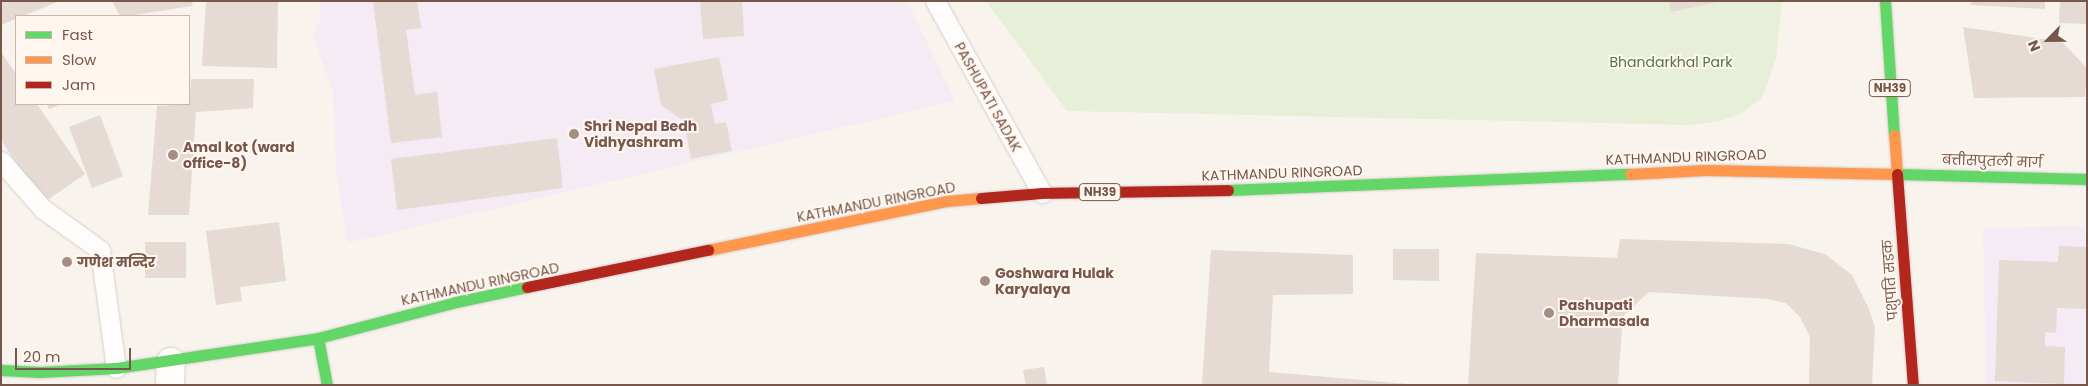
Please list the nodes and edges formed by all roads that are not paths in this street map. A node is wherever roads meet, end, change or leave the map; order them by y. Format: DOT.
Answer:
graph roads {
  1 [pos="935,1"];
  2 [pos="1885,1"];
  3 [pos="1,161"];
  4 [pos="1897,174"];
  5 [pos="2087,179"];
  6 [pos="1042,193"];
  7 [pos="318,338"];
  8 [pos="116,368"];
  9 [pos="1,370"];
  10 [pos="171,373"];
  11 [pos="327,385"];
  12 [pos="1912,385"];
  1 -- 6 [label="lane, PASHUPATI SADAK"];
  2 -- 4 [label="main road, NH39"];
  3 -- 8 [label="lane"];
  4 -- 5 [label="main road, बत्तीसपुतली मार्ग"];
  4 -- 6 [label="main road, KATHMANDU RINGROAD / NH39"];
  4 -- 12 [label="main road, पशुपति सडक"];
  6 -- 7 [label="main road, KATHMANDU RINGROAD / NH39"];
  7 -- 10 [label="main road, KATHMANDU RINGROAD / NH39"];
  7 -- 11 [label="main road"];
  8 -- 9 [label="main road, KATHMANDU RINGROAD / NH39"];
  8 -- 10 [label="main road, KATHMANDU RINGROAD / NH39"];
}
